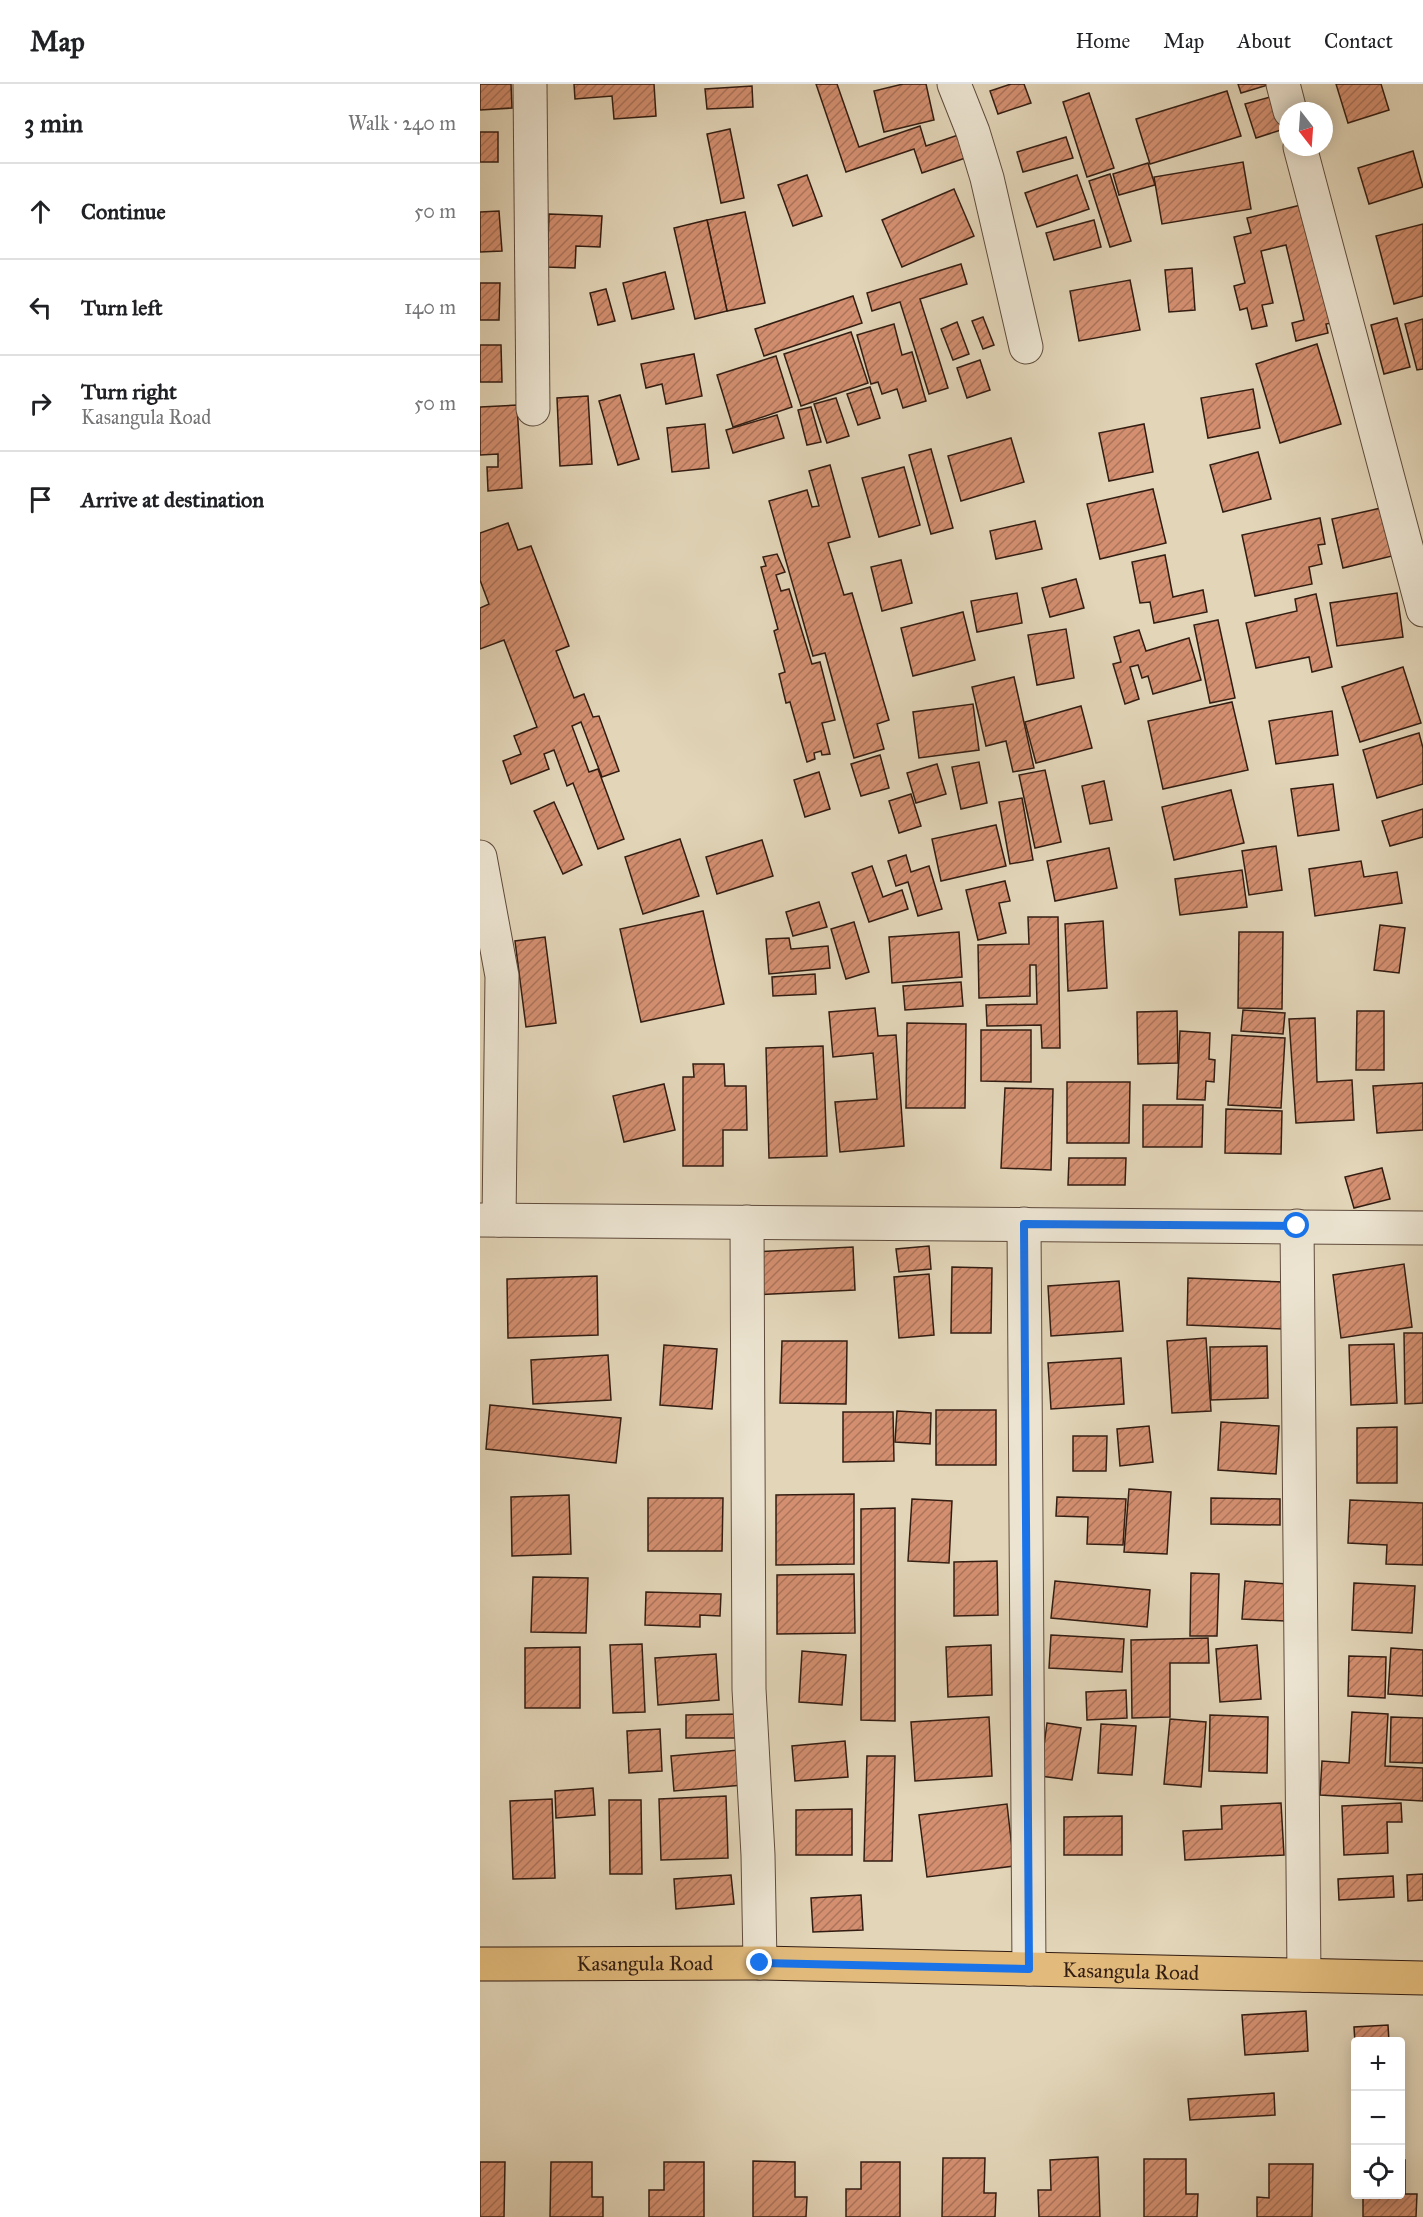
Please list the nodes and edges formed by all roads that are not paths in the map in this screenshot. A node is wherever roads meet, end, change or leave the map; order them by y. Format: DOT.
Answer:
graph roads {
  1 [pos="530,84"];
  2 [pos="954,84"];
  3 [pos="1283,84"];
  4 [pos="1288,102"];
  5 [pos="1301,156"];
  6 [pos="1026,347"];
  7 [pos="533,409"];
  8 [pos="1423,610"];
  9 [pos="480,857"];
  10 [pos="490,1220"];
  11 [pos="747,1222"];
  12 [pos="1024,1224"];
  13 [pos="1297,1226"];
  14 [pos="1423,1228"];
  15 [pos="760,1963"];
  16 [pos="480,1964"];
  17 [pos="1029,1969"];
  18 [pos="1304,1975"];
  19 [pos="1423,1978"];
  1 -- 7 [label="street"];
  2 -- 6 [label="street"];
  3 -- 4 [label="street"];
  5 -- 8 [label="street"];
  9 -- 10 [label="street"];
  10 -- 11 [label="street"];
  11 -- 12 [label="street"];
  11 -- 15 [label="street"];
  12 -- 13 [label="street"];
  12 -- 17 [label="street"];
  13 -- 14 [label="street"];
  13 -- 18 [label="street"];
  15 -- 16 [label="main road, Kasangula Road"];
  15 -- 17 [label="main road, Kasangula Road"];
  17 -- 18 [label="main road, Kasangula Road"];
  18 -- 19 [label="main road, Kasangula Road"];
}
